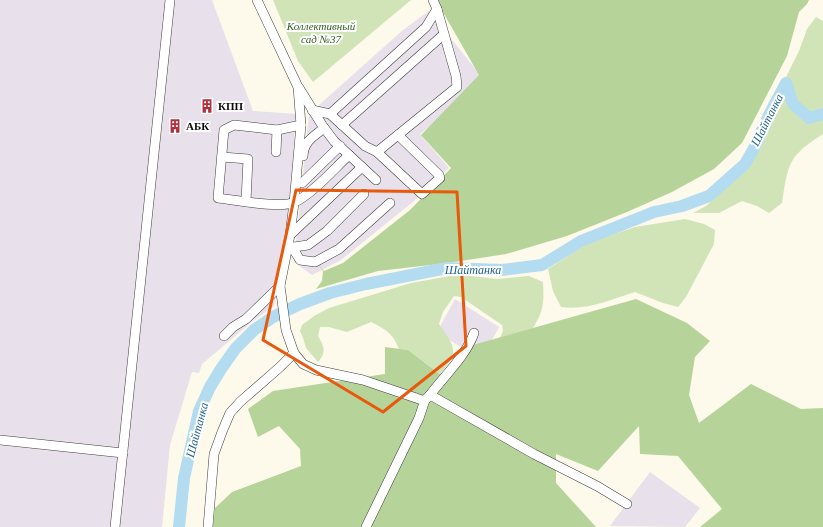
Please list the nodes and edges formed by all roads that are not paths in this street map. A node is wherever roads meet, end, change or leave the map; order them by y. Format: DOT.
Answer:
graph roads {
  1 [pos="170,0"];
  2 [pos="257,0"];
  3 [pos="433,0"];
  4 [pos="437,9"];
  5 [pos="444,35"];
  6 [pos="298,87"];
  7 [pos="312,110"];
  8 [pos="330,114"];
  9 [pos="301,125"];
  10 [pos="342,125"];
  11 [pos="324,128"];
  12 [pos="277,130"];
  13 [pos="398,135"];
  14 [pos="340,146"];
  15 [pos="276,152"];
  16 [pos="377,152"];
  17 [pos="349,155"];
  18 [pos="222,156"];
  19 [pos="362,167"];
  20 [pos="376,180"];
  21 [pos="302,183"];
  22 [pos="364,194"];
  23 [pos="298,200"];
  24 [pos="246,202"];
  25 [pos="390,203"];
  26 [pos="290,234"];
  27 [pos="290,248"];
  28 [pos="280,286"];
  29 [pos="474,333"];
  30 [pos="224,336"];
  31 [pos="294,353"];
  32 [pos="427,398"];
  33 [pos="0,440"];
  34 [pos="123,452"];
  35 [pos="627,504"];
  36 [pos="115,527"];
  37 [pos="208,527"];
  38 [pos="366,527"];
  1 -- 34 [label="street"];
  2 -- 6 [label="street"];
  3 -- 4 [label="street"];
  4 -- 5 [label="street"];
  4 -- 8 [label="street"];
  5 -- 10 [label="street"];
  5 -- 13 [label="street"];
  6 -- 7 [label="street"];
  6 -- 9 [label="street"];
  7 -- 8 [label="street"];
  7 -- 11 [label="street"];
  8 -- 10 [label="street"];
  9 -- 12 [label="street"];
  9 -- 23 [label="street"];
  10 -- 16 [label="street"];
  11 -- 14 [label="street"];
  11 -- 21 [label="street"];
  12 -- 15 [label="street"];
  12 -- 18 [label="street"];
  13 -- 16 [label="street"];
  13 -- 16 [label="street"];
  14 -- 17 [label="street"];
  14 -- 21 [label="street"];
  17 -- 19 [label="street"];
  17 -- 23 [label="street"];
  18 -- 24 [label="street"];
  18 -- 24 [label="street"];
  19 -- 20 [label="street"];
  19 -- 26 [label="street"];
  21 -- 23 [label="street"];
  22 -- 27 [label="street"];
  23 -- 24 [label="street"];
  23 -- 26 [label="street"];
  25 -- 27 [label="street"];
  26 -- 27 [label="street"];
  27 -- 28 [label="street"];
  28 -- 30 [label="street"];
  28 -- 31 [label="street"];
  29 -- 32 [label="street"];
  31 -- 32 [label="street"];
  31 -- 37 [label="street"];
  32 -- 35 [label="street"];
  32 -- 38 [label="street"];
  33 -- 34 [label="street"];
  34 -- 36 [label="street"];
}
